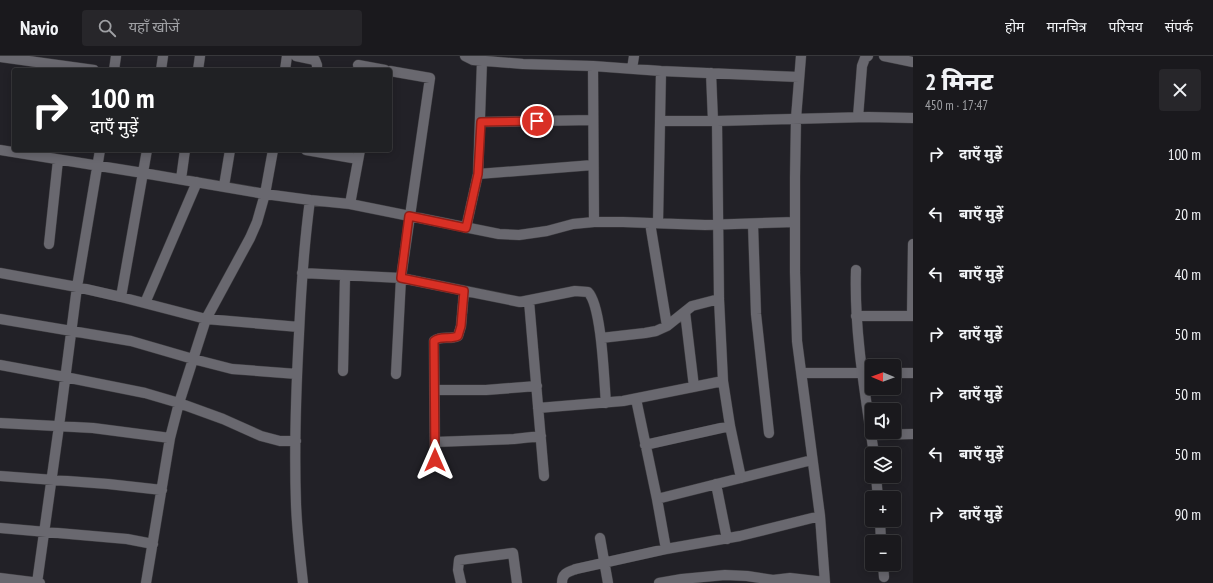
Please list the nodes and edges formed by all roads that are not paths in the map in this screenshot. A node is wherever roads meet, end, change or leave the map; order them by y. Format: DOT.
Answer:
graph roads {
  1 [pos="116,56"];
  2 [pos="163,56"];
  3 [pos="200,56"];
  4 [pos="287,56"];
  5 [pos="296,56"];
  6 [pos="465,56"];
  7 [pos="634,56"];
  8 [pos="801,56"];
  9 [pos="868,56"];
  10 [pos="884,56"];
  11 [pos="0,57"];
  12 [pos="19,57"];
  13 [pos="482,61"];
  14 [pos="560,61"];
  15 [pos="913,62"];
  16 [pos="358,65"];
  17 [pos="593,66"];
  18 [pos="65,68"];
  19 [pos="114,68"];
  20 [pos="161,68"];
  21 [pos="198,68"];
  22 [pos="285,68"];
  23 [pos="317,68"];
  24 [pos="369,68"];
  25 [pos="632,69"];
  26 [pos="392,71"];
  27 [pos="661,71"];
  28 [pos="711,73"];
  29 [pos="800,77"];
  30 [pos="858,117"];
  31 [pos="796,118"];
  32 [pos="913,118"];
  33 [pos="593,120"];
  34 [pos="660,121"];
  35 [pos="715,121"];
  36 [pos="481,122"];
  37 [pos="0,150"];
  38 [pos="12,151"];
  39 [pos="18,152"];
  40 [pos="100,152"];
  41 [pos="147,152"];
  42 [pos="185,152"];
  43 [pos="230,152"];
  44 [pos="273,152"];
  45 [pos="332,152"];
  46 [pos="359,154"];
  47 [pos="54,156"];
  48 [pos="594,165"];
  49 [pos="97,166"];
  50 [pos="143,173"];
  51 [pos="478,174"];
  52 [pos="181,179"];
  53 [pos="197,182"];
  54 [pos="224,186"];
  55 [pos="265,194"];
  56 [pos="310,200"];
  57 [pos="350,204"];
  58 [pos="409,216"];
  59 [pos="594,222"];
  60 [pos="795,222"];
  61 [pos="654,223"];
  62 [pos="753,224"];
  63 [pos="718,225"];
  64 [pos="466,228"];
  65 [pos="49,244"];
  66 [pos="913,244"];
  67 [pos="856,270"];
  68 [pos="0,273"];
  69 [pos="302,273"];
  70 [pos="345,276"];
  71 [pos="401,278"];
  72 [pos="77,287"];
  73 [pos="464,291"];
  74 [pos="121,297"];
  75 [pos="719,299"];
  76 [pos="529,300"];
  77 [pos="145,303"];
  78 [pos="685,312"];
  79 [pos="856,316"];
  80 [pos="913,316"];
  81 [pos="0,319"];
  82 [pos="206,319"];
  83 [pos="667,326"];
  84 [pos="299,327"];
  85 [pos="71,331"];
  86 [pos="601,338"];
  87 [pos="193,360"];
  88 [pos="865,363"];
  89 [pos="0,365"];
  90 [pos="343,371"];
  91 [pos="802,373"];
  92 [pos="865,373"];
  93 [pos="901,373"];
  94 [pos="297,374"];
  95 [pos="396,374"];
  96 [pos="913,374"];
  97 [pos="65,377"];
  98 [pos="723,381"];
  99 [pos="537,386"];
  100 [pos="694,387"];
  101 [pos="435,390"];
  102 [pos="636,399"];
  103 [pos="179,403"];
  104 [pos="606,403"];
  105 [pos="538,408"];
  106 [pos="0,423"];
  107 [pos="60,426"];
  108 [pos="730,426"];
  109 [pos="768,433"];
  110 [pos="901,434"];
  111 [pos="913,434"];
  112 [pos="541,436"];
  113 [pos="170,438"];
  114 [pos="296,441"];
  115 [pos="435,442"];
  116 [pos="646,445"];
  117 [pos="435,460"];
  118 [pos="812,460"];
  119 [pos="0,476"];
  120 [pos="544,476"];
  121 [pos="741,478"];
  122 [pos="52,480"];
  123 [pos="716,484"];
  124 [pos="162,490"];
  125 [pos="657,499"];
  126 [pos="820,516"];
  127 [pos="0,528"];
  128 [pos="44,531"];
  129 [pos="600,538"];
  130 [pos="727,538"];
  131 [pos="153,544"];
  132 [pos="666,549"];
  133 [pos="605,563"];
  134 [pos="884,571"];
  135 [pos="884,577"];
  136 [pos="0,578"];
  137 [pos="825,582"];
  138 [pos="37,583"];
  139 [pos="40,583"];
  140 [pos="146,583"];
  141 [pos="303,583"];
  142 [pos="461,583"];
  143 [pos="517,583"];
  144 [pos="562,583"];
  145 [pos="608,583"];
  146 [pos="659,583"];
  1 -- 19 [label="street"];
  2 -- 20 [label="street"];
  3 -- 21 [label="street"];
  4 -- 22 [label="street"];
  5 -- 23 [label="street"];
  6 -- 13 [label="street"];
  7 -- 25 [label="street"];
  8 -- 29 [label="street"];
  9 -- 30 [label="street"];
  10 -- 15 [label="street"];
  11 -- 12 [label="street"];
  12 -- 18 [label="street"];
  13 -- 14 [label="street"];
  13 -- 36 [label="street"];
  14 -- 17 [label="street"];
  16 -- 24 [label="street"];
  17 -- 25 [label="street"];
  17 -- 33 [label="street"];
  25 -- 27 [label="street"];
  26 -- 58 [label="street"];
  27 -- 28 [label="street"];
  27 -- 34 [label="street"];
  28 -- 29 [label="street"];
  28 -- 35 [label="street"];
  29 -- 31 [label="street"];
  30 -- 31 [label="street"];
  30 -- 32 [label="street"];
  31 -- 35 [label="street"];
  31 -- 60 [label="street"];
  33 -- 36 [label="street"];
  33 -- 48 [label="street"];
  34 -- 35 [label="street"];
  34 -- 61 [label="street"];
  35 -- 63 [label="street"];
  36 -- 51 [label="street"];
  37 -- 38 [label="street"];
  39 -- 47 [label="street"];
  40 -- 49 [label="street"];
  41 -- 50 [label="street"];
  42 -- 52 [label="street"];
  43 -- 54 [label="street"];
  44 -- 55 [label="street"];
  45 -- 46 [label="street"];
  46 -- 57 [label="street"];
  47 -- 49 [label="street"];
  47 -- 65 [label="street"];
  48 -- 51 [label="street"];
  48 -- 59 [label="street"];
  49 -- 50 [label="street"];
  49 -- 72 [label="street"];
  50 -- 52 [label="street"];
  50 -- 74 [label="street"];
  51 -- 64 [label="street"];
  52 -- 53 [label="street"];
  53 -- 54 [label="street"];
  53 -- 77 [label="street"];
  54 -- 55 [label="street"];
  55 -- 56 [label="street"];
  55 -- 82 [label="street"];
  56 -- 57 [label="street"];
  56 -- 69 [label="street"];
  57 -- 58 [label="street"];
  58 -- 64 [label="street"];
  58 -- 71 [label="street"];
  59 -- 61 [label="street"];
  59 -- 64 [label="street"];
  60 -- 62 [label="street"];
  60 -- 91 [label="street"];
  61 -- 63 [label="street"];
  61 -- 83 [label="street"];
  62 -- 63 [label="street"];
  62 -- 109 [label="street"];
  63 -- 75 [label="street"];
  66 -- 80 [label="street"];
  67 -- 79 [label="street"];
  68 -- 72 [label="street"];
  69 -- 70 [label="street"];
  69 -- 84 [label="street"];
  70 -- 71 [label="street"];
  70 -- 90 [label="street"];
  71 -- 73 [label="street"];
  71 -- 95 [label="street"];
  72 -- 74 [label="street"];
  72 -- 85 [label="street"];
  73 -- 76 [label="street"];
  73 -- 101 [label="street"];
  74 -- 77 [label="street"];
  75 -- 78 [label="street"];
  75 -- 98 [label="street"];
  76 -- 86 [label="street"];
  76 -- 99 [label="street"];
  77 -- 82 [label="street"];
  78 -- 83 [label="street"];
  78 -- 100 [label="street"];
  79 -- 80 [label="street"];
  79 -- 88 [label="street"];
  81 -- 85 [label="street"];
  82 -- 84 [label="street"];
  82 -- 87 [label="street"];
  83 -- 86 [label="street"];
  84 -- 94 [label="street"];
  85 -- 87 [label="street"];
  85 -- 97 [label="street"];
  86 -- 104 [label="street"];
  87 -- 94 [label="street"];
  87 -- 103 [label="street"];
  89 -- 97 [label="street"];
  91 -- 92 [label="street"];
  91 -- 118 [label="street"];
  93 -- 96 [label="street"];
  94 -- 114 [label="street"];
  97 -- 103 [label="street"];
  97 -- 107 [label="street"];
  98 -- 100 [label="street"];
  98 -- 108 [label="street"];
  99 -- 101 [label="street"];
  99 -- 105 [label="street"];
  100 -- 102 [label="street"];
  101 -- 115 [label="street"];
  102 -- 104 [label="street"];
  102 -- 116 [label="street"];
  103 -- 113 [label="street"];
  103 -- 114 [label="street"];
  104 -- 105 [label="street"];
  105 -- 112 [label="street"];
  106 -- 107 [label="street"];
  107 -- 113 [label="street"];
  107 -- 122 [label="street"];
  108 -- 116 [label="street"];
  108 -- 121 [label="street"];
  110 -- 111 [label="street"];
  112 -- 115 [label="street"];
  112 -- 120 [label="street"];
  113 -- 124 [label="street"];
  114 -- 141 [label="street"];
  115 -- 117 [label="street"];
  116 -- 125 [label="street"];
  118 -- 121 [label="street"];
  118 -- 126 [label="street"];
  119 -- 122 [label="street"];
  121 -- 123 [label="street"];
  122 -- 124 [label="street"];
  122 -- 128 [label="street"];
  123 -- 125 [label="street"];
  123 -- 130 [label="street"];
  124 -- 131 [label="street"];
  125 -- 132 [label="street"];
  126 -- 130 [label="street"];
  126 -- 137 [label="street"];
  127 -- 128 [label="street"];
  128 -- 131 [label="street"];
  128 -- 138 [label="street"];
  129 -- 133 [label="street"];
  130 -- 132 [label="street"];
  131 -- 140 [label="street"];
  132 -- 133 [label="street"];
  133 -- 144 [label="street"];
  133 -- 145 [label="street"];
  134 -- 135 [label="street"];
  136 -- 138 [label="street"];
  137 -- 146 [label="street"];
  138 -- 139 [label="street"];
  142 -- 143 [label="street"];
}
